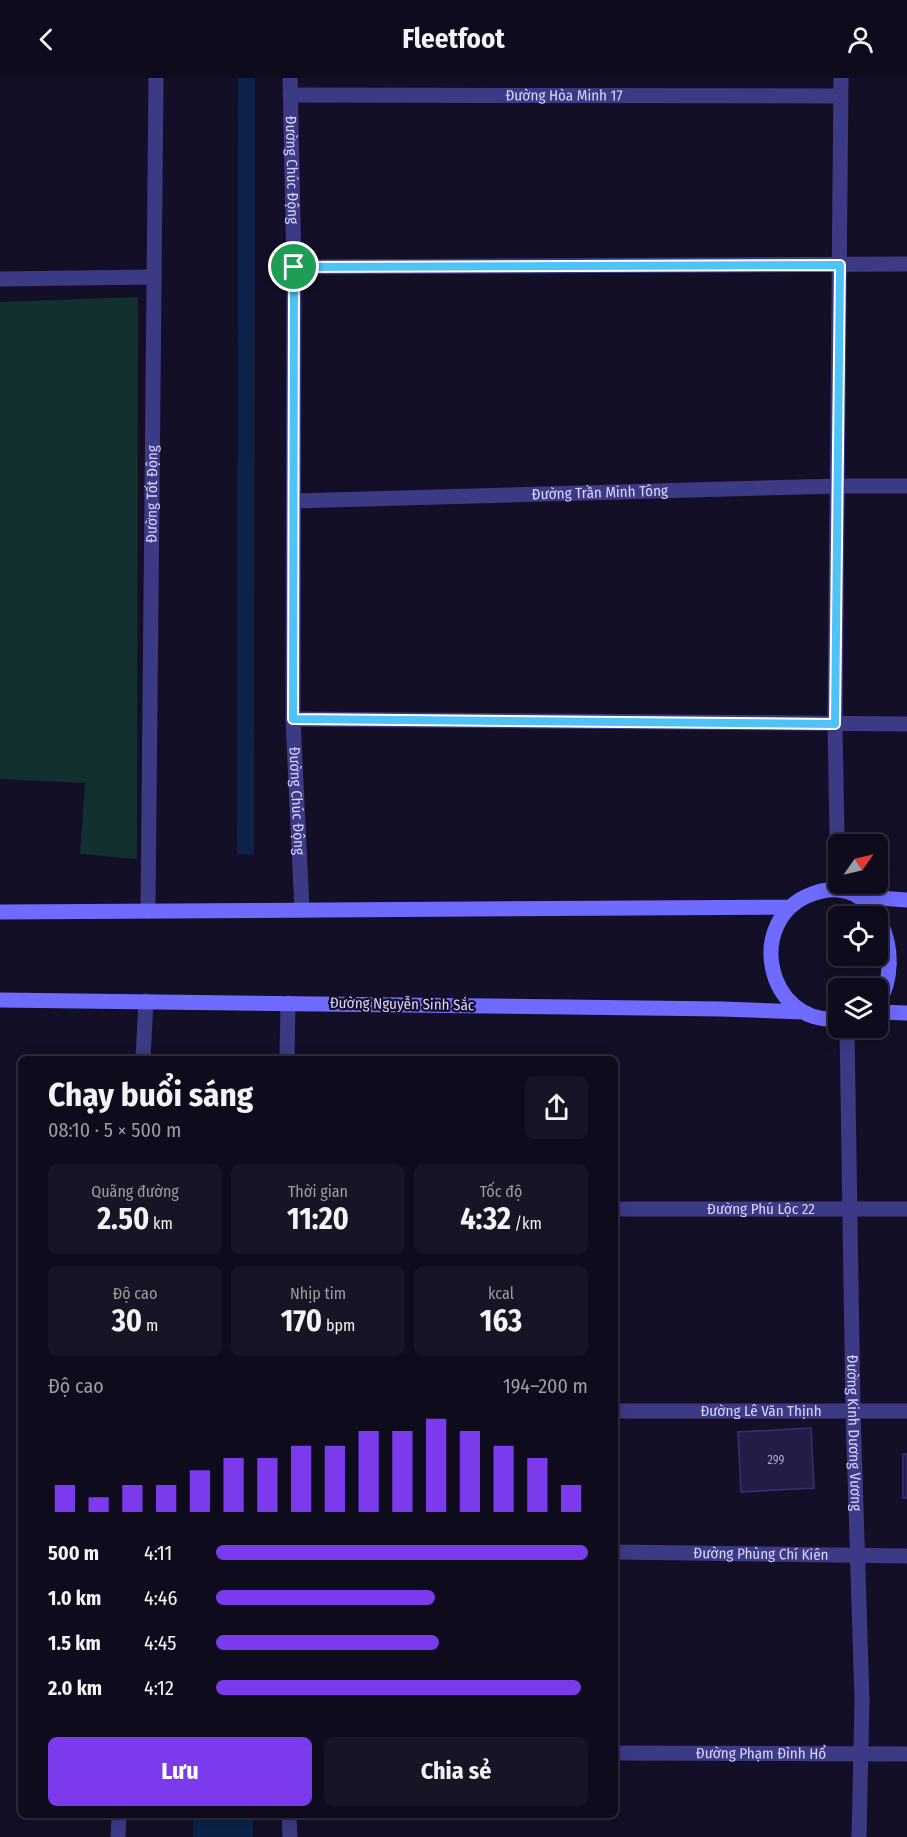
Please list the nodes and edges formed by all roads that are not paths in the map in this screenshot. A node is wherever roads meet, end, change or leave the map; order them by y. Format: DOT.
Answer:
graph roads {
  1 [pos="156,78"];
  2 [pos="290,78"];
  3 [pos="841,78"];
  4 [pos="290,95"];
  5 [pos="840,96"];
  6 [pos="907,264"];
  7 [pos="840,265"];
  8 [pos="294,267"];
  9 [pos="154,277"];
  10 [pos="0,279"];
  11 [pos="838,486"];
  12 [pos="907,486"];
  13 [pos="294,501"];
  14 [pos="293,719"];
  15 [pos="835,724"];
  16 [pos="907,724"];
  17 [pos="837,834"];
  18 [pos="828,892"];
  19 [pos="853,894"];
  20 [pos="864,897"];
  21 [pos="907,900"];
  22 [pos="790,907"];
  23 [pos="302,910"];
  24 [pos="148,911"];
  25 [pos="0,912"];
  26 [pos="888,991"];
  27 [pos="0,1000"];
  28 [pos="146,1001"];
  29 [pos="288,1003"];
  30 [pos="804,1012"];
  31 [pos="888,1012"];
  32 [pos="907,1013"];
  33 [pos="828,1018"];
  34 [pos="847,1038"];
  35 [pos="143,1056"];
  36 [pos="287,1056"];
  37 [pos="618,1209"];
  38 [pos="851,1209"];
  39 [pos="907,1209"];
  40 [pos="618,1411"];
  41 [pos="853,1411"];
  42 [pos="907,1411"];
  43 [pos="618,1552"];
  44 [pos="859,1556"];
  45 [pos="907,1556"];
  46 [pos="618,1753"];
  47 [pos="861,1754"];
  48 [pos="907,1754"];
  49 [pos="118,1818"];
  50 [pos="289,1818"];
  51 [pos="118,1837"];
  52 [pos="290,1837"];
  53 [pos="859,1837"];
  1 -- 9 [label="street, Đường Tốt Động"];
  2 -- 4 [label="street, Đường Chúc Động"];
  3 -- 5 [label="street"];
  4 -- 5 [label="street, Đường Hòa Minh 17"];
  4 -- 8 [label="street, Đường Chúc Động"];
  5 -- 7 [label="street"];
  6 -- 7 [label="street"];
  7 -- 8 [label="street"];
  7 -- 11 [label="street"];
  8 -- 13 [label="street, Đường Chúc Động"];
  9 -- 10 [label="street"];
  9 -- 24 [label="street, Đường Tốt Động"];
  11 -- 12 [label="street, Đường Trần Minh Tông"];
  11 -- 13 [label="street, Đường Trần Minh Tông"];
  11 -- 15 [label="street"];
  13 -- 14 [label="street, Đường Chúc Động"];
  14 -- 15 [label="street"];
  14 -- 23 [label="street, Đường Chúc Động"];
  15 -- 16 [label="street"];
  15 -- 17 [label="street"];
  18 -- 22 [label="main road"];
  19 -- 20 [label="main road"];
  20 -- 21 [label="main road"];
  20 -- 26 [label="main road"];
  22 -- 23 [label="main road"];
  22 -- 30 [label="main road"];
  23 -- 24 [label="main road"];
  24 -- 25 [label="main road"];
  27 -- 28 [label="main road, Đường Nguyễn Sinh Sắc"];
  28 -- 29 [label="main road, Đường Nguyễn Sinh Sắc"];
  28 -- 35 [label="street"];
  29 -- 30 [label="main road, Đường Nguyễn Sinh Sắc"];
  29 -- 36 [label="street"];
  30 -- 33 [label="main road, Đường Nguyễn Sinh Sắc"];
  31 -- 32 [label="main road"];
  34 -- 38 [label="street, Đường Kinh Dương Vương"];
  37 -- 38 [label="street, Đường Phú Lộc 22"];
  38 -- 39 [label="street, Đường Phú Lộc 22"];
  38 -- 41 [label="street, Đường Kinh Dương Vương"];
  40 -- 41 [label="street, Đường Lê Văn Thịnh"];
  41 -- 42 [label="street, Đường Lê Văn Thịnh"];
  41 -- 44 [label="street, Đường Kinh Dương Vương"];
  43 -- 44 [label="street, Đường Phùng Chí Kiên"];
  44 -- 45 [label="street, Đường Phùng Chí Kiên"];
  44 -- 47 [label="street, Đường Kinh Dương Vương"];
  46 -- 47 [label="street, Đường Phạm Đình Hổ"];
  47 -- 48 [label="street, Đường Phạm Đình Hổ"];
  47 -- 53 [label="street, Đường Kinh Dương Vương"];
  49 -- 51 [label="street"];
  50 -- 52 [label="street"];
}
